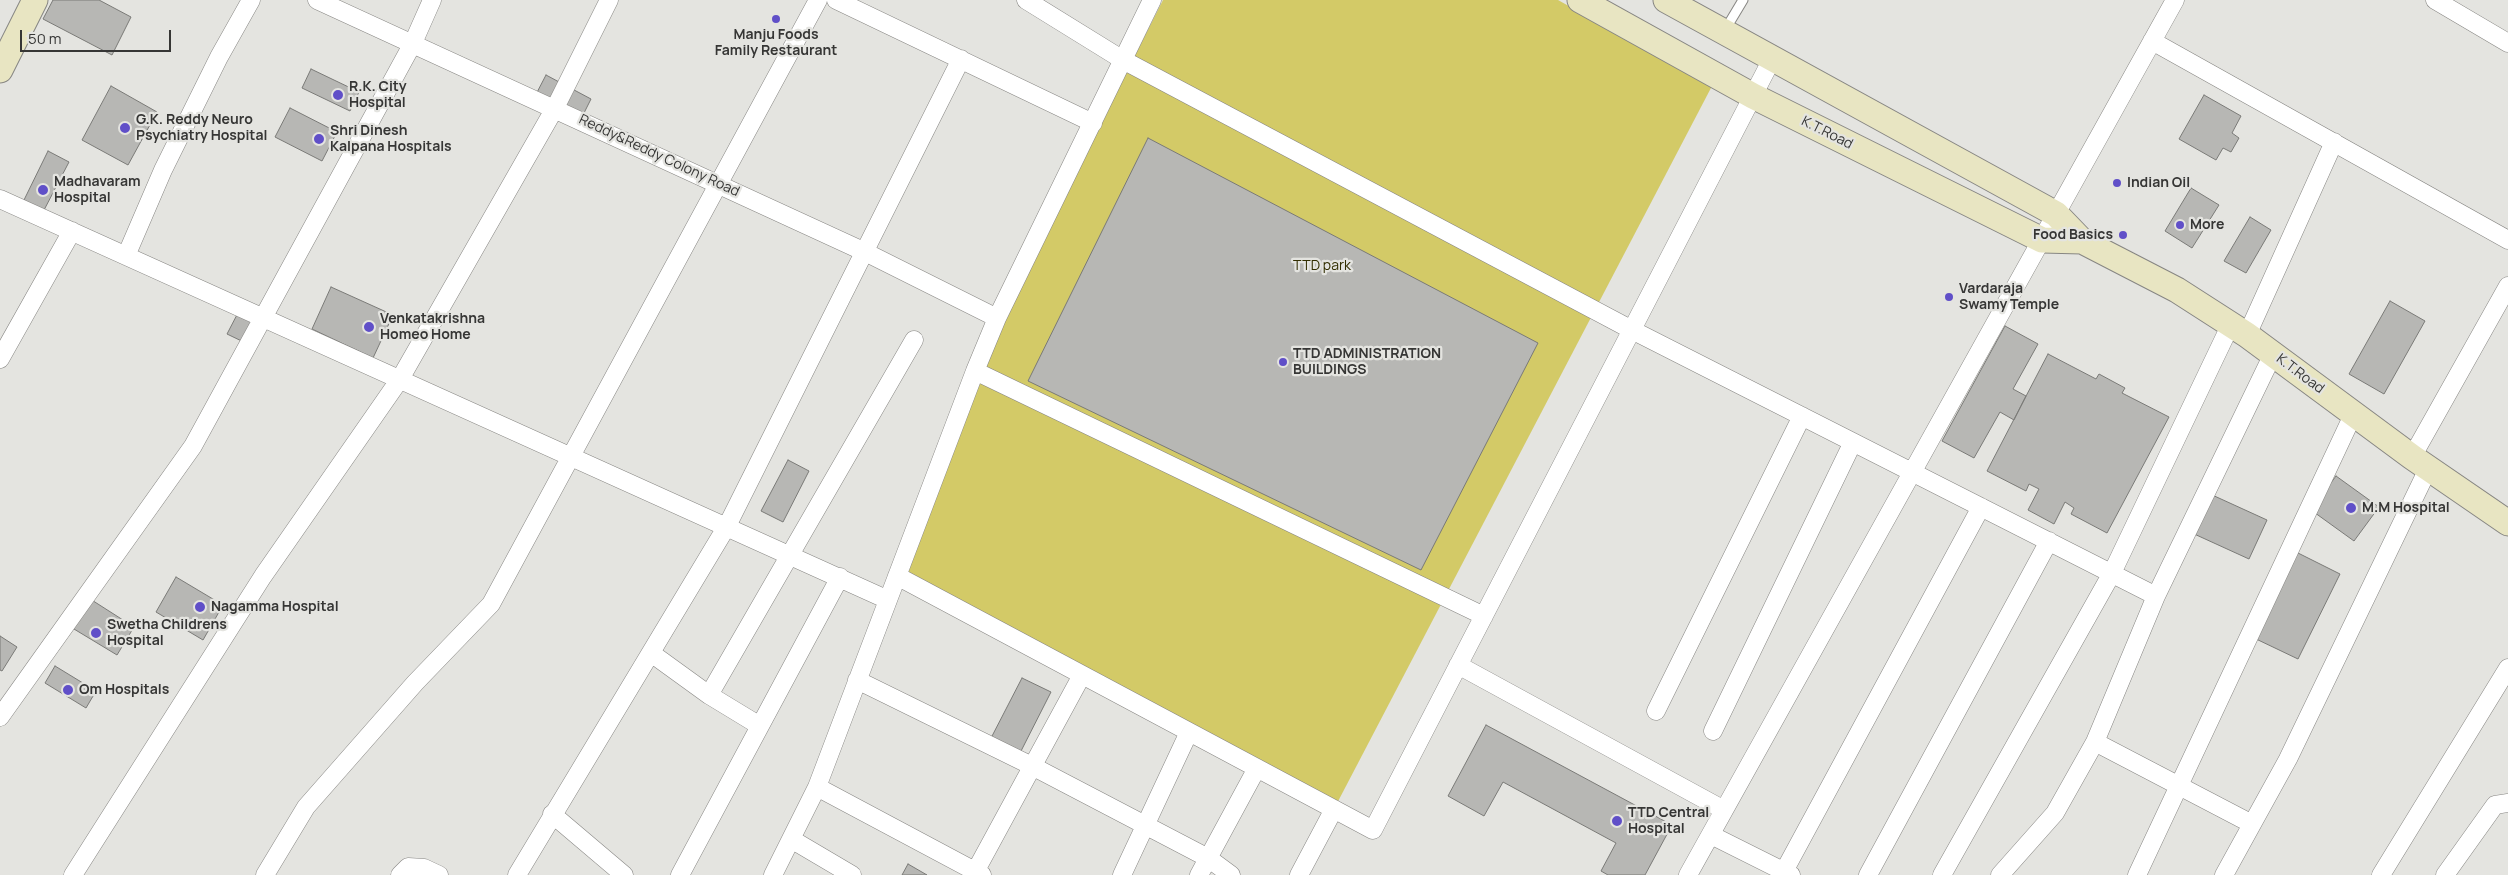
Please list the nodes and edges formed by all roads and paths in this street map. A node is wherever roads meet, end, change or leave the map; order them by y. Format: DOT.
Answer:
graph roads {
  1 [pos="17,0"];
  2 [pos="35,0"];
  3 [pos="251,0"];
  4 [pos="317,0"];
  5 [pos="432,0"];
  6 [pos="609,0"];
  7 [pos="818,0"];
  8 [pos="836,0"];
  9 [pos="1026,0"];
  10 [pos="1152,0"];
  11 [pos="1580,0"];
  12 [pos="1666,0"];
  13 [pos="1744,0"];
  14 [pos="2175,0"];
  15 [pos="2435,0"];
  16 [pos="1724,32"];
  17 [pos="0,33"];
  18 [pos="2152,41"];
  19 [pos="413,43"];
  20 [pos="2508,43"];
  21 [pos="961,59"];
  22 [pos="1772,59"];
  23 [pos="1123,60"];
  24 [pos="0,70"];
  25 [pos="1753,96"];
  26 [pos="555,108"];
  27 [pos="1094,122"];
  28 [pos="2334,142"];
  29 [pos="719,184"];
  30 [pos="0,199"];
  31 [pos="2056,214"];
  32 [pos="72,231"];
  33 [pos="2042,240"];
  34 [pos="2508,240"];
  35 [pos="2082,241"];
  36 [pos="865,252"];
  37 [pos="126,256"];
  38 [pos="2508,286"];
  39 [pos="263,317"];
  40 [pos="997,318"];
  41 [pos="1632,330"];
  42 [pos="2238,331"];
  43 [pos="914,340"];
  44 [pos="2273,354"];
  45 [pos="0,359"];
  46 [pos="975,370"];
  47 [pos="400,379"];
  48 [pos="2353,415"];
  49 [pos="1802,416"];
  50 [pos="1853,442"];
  51 [pos="571,456"];
  52 [pos="2420,463"];
  53 [pos="1912,472"];
  54 [pos="1981,507"];
  55 [pos="2508,523"];
  56 [pos="726,526"];
  57 [pos="2049,541"];
  58 [pos="792,555"];
  59 [pos="2112,573"];
  60 [pos="897,576"];
  61 [pos="840,577"];
  62 [pos="2156,596"];
  63 [pos="888,600"];
  64 [pos="1484,616"];
  65 [pos="650,653"];
  66 [pos="1458,665"];
  67 [pos="2508,668"];
  68 [pos="1082,675"];
  69 [pos="857,680"];
  70 [pos="709,695"];
  71 [pos="1656,711"];
  72 [pos="0,717"];
  73 [pos="760,726"];
  74 [pos="1712,731"];
  75 [pos="1189,732"];
  76 [pos="2096,742"];
  77 [pos="1032,766"];
  78 [pos="1257,768"];
  79 [pos="2179,786"];
  80 [pos="817,787"];
  81 [pos="2508,803"];
  82 [pos="1334,809"];
  83 [pos="1724,810"];
  84 [pos="552,814"];
  85 [pos="2252,824"];
  86 [pos="1145,826"];
  87 [pos="1711,834"];
  88 [pos="791,839"];
  89 [pos="1208,858"];
  90 [pos="978,873"];
  91 [pos="620,874"];
  92 [pos="1785,874"];
  93 [pos="73,875"];
  94 [pos="265,875"];
  95 [pos="400,875"];
  96 [pos="439,875"];
  97 [pos="517,875"];
  98 [pos="680,875"];
  99 [pos="773,875"];
  100 [pos="852,875"];
  101 [pos="1122,875"];
  102 [pos="1199,875"];
  103 [pos="1231,875"];
  104 [pos="1299,875"];
  105 [pos="1688,875"];
  106 [pos="1868,875"];
  107 [pos="1942,875"];
  108 [pos="2000,875"];
  109 [pos="2137,875"];
  110 [pos="2224,875"];
  111 [pos="2381,875"];
  112 [pos="2445,875"];
  1 -- 17 [label="main road"];
  2 -- 24 [label="main road"];
  3 -- 37 [label="street"];
  4 -- 19 [label="street, Reddy&Reddy Colony Road"];
  5 -- 19 [label="street"];
  6 -- 26 [label="street"];
  7 -- 29 [label="street"];
  8 -- 21 [label="street"];
  9 -- 23 [label="street"];
  10 -- 23 [label="street"];
  11 -- 25 [label="main road, K.T.Road"];
  12 -- 16 [label="main road, K.T.Road"];
  13 -- 16 [label="lane"];
  14 -- 18 [label="street"];
  15 -- 20 [label="street"];
  16 -- 22 [label="main road, K.T.Road"];
  18 -- 28 [label="street"];
  18 -- 31 [label="street"];
  19 -- 26 [label="street, Reddy&Reddy Colony Road"];
  19 -- 39 [label="street"];
  21 -- 27 [label="street"];
  21 -- 36 [label="street"];
  22 -- 25 [label="street"];
  22 -- 31 [label="main road, K.T.Road"];
  23 -- 27 [label="street"];
  23 -- 41 [label="street"];
  25 -- 33 [label="main road, K.T.Road"];
  25 -- 41 [label="street"];
  26 -- 29 [label="street, Reddy&Reddy Colony Road"];
  26 -- 47 [label="street"];
  27 -- 40 [label="street"];
  28 -- 34 [label="street"];
  28 -- 42 [label="street"];
  29 -- 36 [label="street, Reddy&Reddy Colony Road"];
  29 -- 51 [label="street"];
  30 -- 32 [label="street"];
  31 -- 33 [label="street"];
  31 -- 35 [label="main road, K.T.Road"];
  32 -- 37 [label="street"];
  32 -- 45 [label="street"];
  33 -- 35 [label="main road, K.T.Road"];
  33 -- 53 [label="street"];
  35 -- 42 [label="main road, K.T.Road"];
  36 -- 40 [label="street, Reddy&Reddy Colony Road"];
  36 -- 56 [label="street"];
  37 -- 39 [label="street"];
  38 -- 52 [label="street"];
  39 -- 47 [label="street"];
  39 -- 72 [label="street"];
  40 -- 46 [label="street"];
  41 -- 49 [label="street"];
  41 -- 64 [label="street"];
  42 -- 44 [label="main road, K.T.Road"];
  42 -- 59 [label="street"];
  43 -- 58 [label="street"];
  44 -- 48 [label="main road, K.T.Road"];
  44 -- 62 [label="street"];
  46 -- 60 [label="street"];
  46 -- 64 [label="street"];
  47 -- 51 [label="street"];
  47 -- 93 [label="street"];
  48 -- 52 [label="main road, K.T.Road"];
  48 -- 79 [label="street"];
  49 -- 50 [label="street"];
  49 -- 71 [label="street"];
  50 -- 53 [label="street"];
  50 -- 74 [label="street"];
  51 -- 56 [label="street"];
  51 -- 94 [label="street"];
  52 -- 55 [label="main road, K.T.Road"];
  52 -- 85 [label="street"];
  53 -- 54 [label="street"];
  53 -- 83 [label="street"];
  54 -- 57 [label="street"];
  54 -- 92 [label="street"];
  56 -- 58 [label="street"];
  56 -- 65 [label="street"];
  57 -- 59 [label="street"];
  57 -- 106 [label="street"];
  58 -- 61 [label="street"];
  58 -- 70 [label="street"];
  59 -- 62 [label="street"];
  59 -- 107 [label="street"];
  60 -- 63 [label="street"];
  60 -- 68 [label="street"];
  61 -- 63 [label="street"];
  61 -- 73 [label="street"];
  62 -- 76 [label="street"];
  63 -- 69 [label="street"];
  64 -- 66 [label="street"];
  65 -- 70 [label="street"];
  65 -- 84 [label="street"];
  66 -- 82 [label="street"];
  66 -- 83 [label="street"];
  67 -- 111 [label="street"];
  68 -- 75 [label="street"];
  68 -- 77 [label="street"];
  69 -- 77 [label="street"];
  69 -- 80 [label="street"];
  70 -- 73 [label="street"];
  73 -- 98 [label="street"];
  75 -- 78 [label="street"];
  75 -- 86 [label="street"];
  76 -- 79 [label="street"];
  76 -- 108 [label="street"];
  77 -- 86 [label="street"];
  77 -- 90 [label="street"];
  78 -- 82 [label="street"];
  78 -- 89 [label="street"];
  79 -- 85 [label="street"];
  79 -- 109 [label="street"];
  80 -- 88 [label="street"];
  80 -- 90 [label="street"];
  81 -- 112 [label="street"];
  82 -- 104 [label="street"];
  83 -- 87 [label="street"];
  84 -- 91 [label="street"];
  84 -- 97 [label="street"];
  85 -- 110 [label="street"];
  86 -- 89 [label="street"];
  86 -- 101 [label="street"];
  87 -- 92 [label="street"];
  87 -- 105 [label="street"];
  88 -- 99 [label="street"];
  88 -- 100 [label="street"];
  89 -- 102 [label="street"];
  89 -- 103 [label="street"];
  95 -- 96 [label="street"];
}
